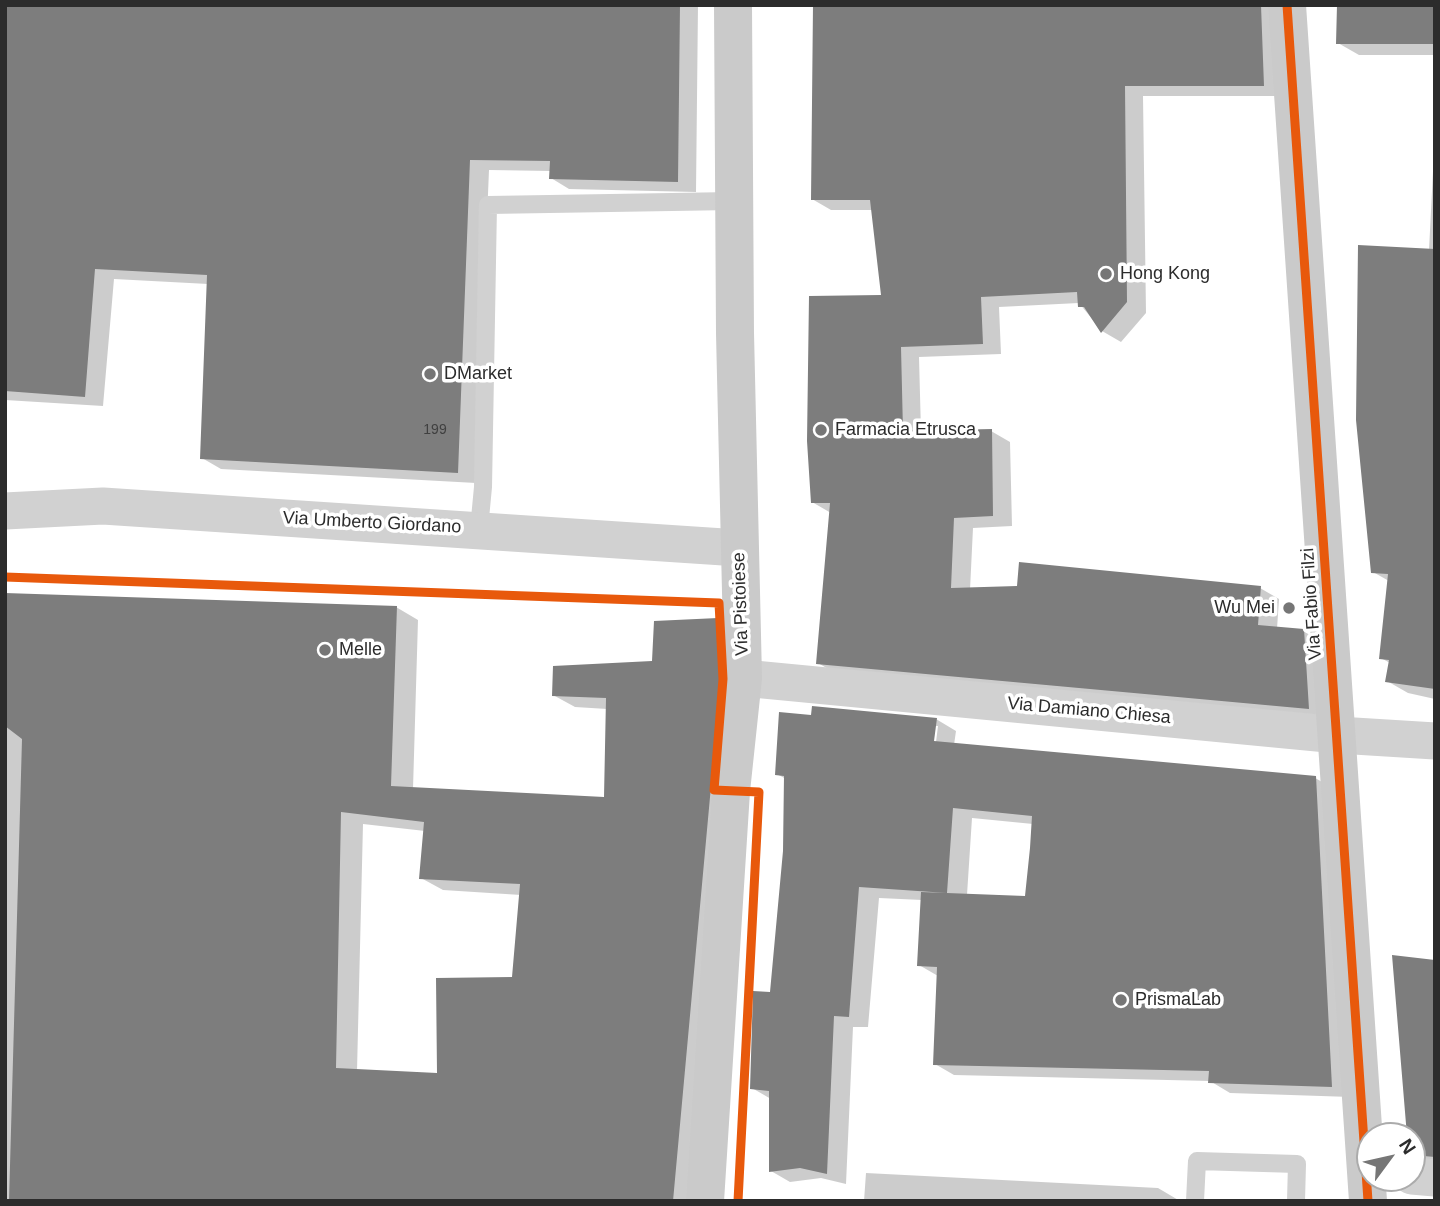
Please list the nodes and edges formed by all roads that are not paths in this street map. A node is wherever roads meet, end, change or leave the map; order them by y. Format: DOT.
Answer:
graph roads {
  1 [pos="733,5"];
  2 [pos="1287,5"];
  3 [pos="733,201"];
  4 [pos="5,511"];
  5 [pos="479,529"];
  6 [pos="739,548"];
  7 [pos="743,678"];
  8 [pos="1338,735"];
  9 [pos="1435,741"];
  10 [pos="1364,1122"];
  11 [pos="705,1201"];
  12 [pos="1195,1201"];
  13 [pos="1296,1201"];
  1 -- 3 [label="street, Via Pistoiese"];
  2 -- 8 [label="street, Via Fabio Filzi"];
  3 -- 5 [label="lane"];
  3 -- 6 [label="street, Via Pistoiese"];
  4 -- 5 [label="street, Via Umberto Giordano"];
  5 -- 6 [label="street, Via Umberto Giordano"];
  6 -- 7 [label="street, Via Pistoiese"];
  7 -- 8 [label="street, Via Damiano Chiesa"];
  7 -- 11 [label="street, Via Pistoiese"];
  8 -- 9 [label="street, Via Damiano Chiesa"];
  8 -- 10 [label="street, Via Fabio Filzi"];
  12 -- 13 [label="lane"];
}
